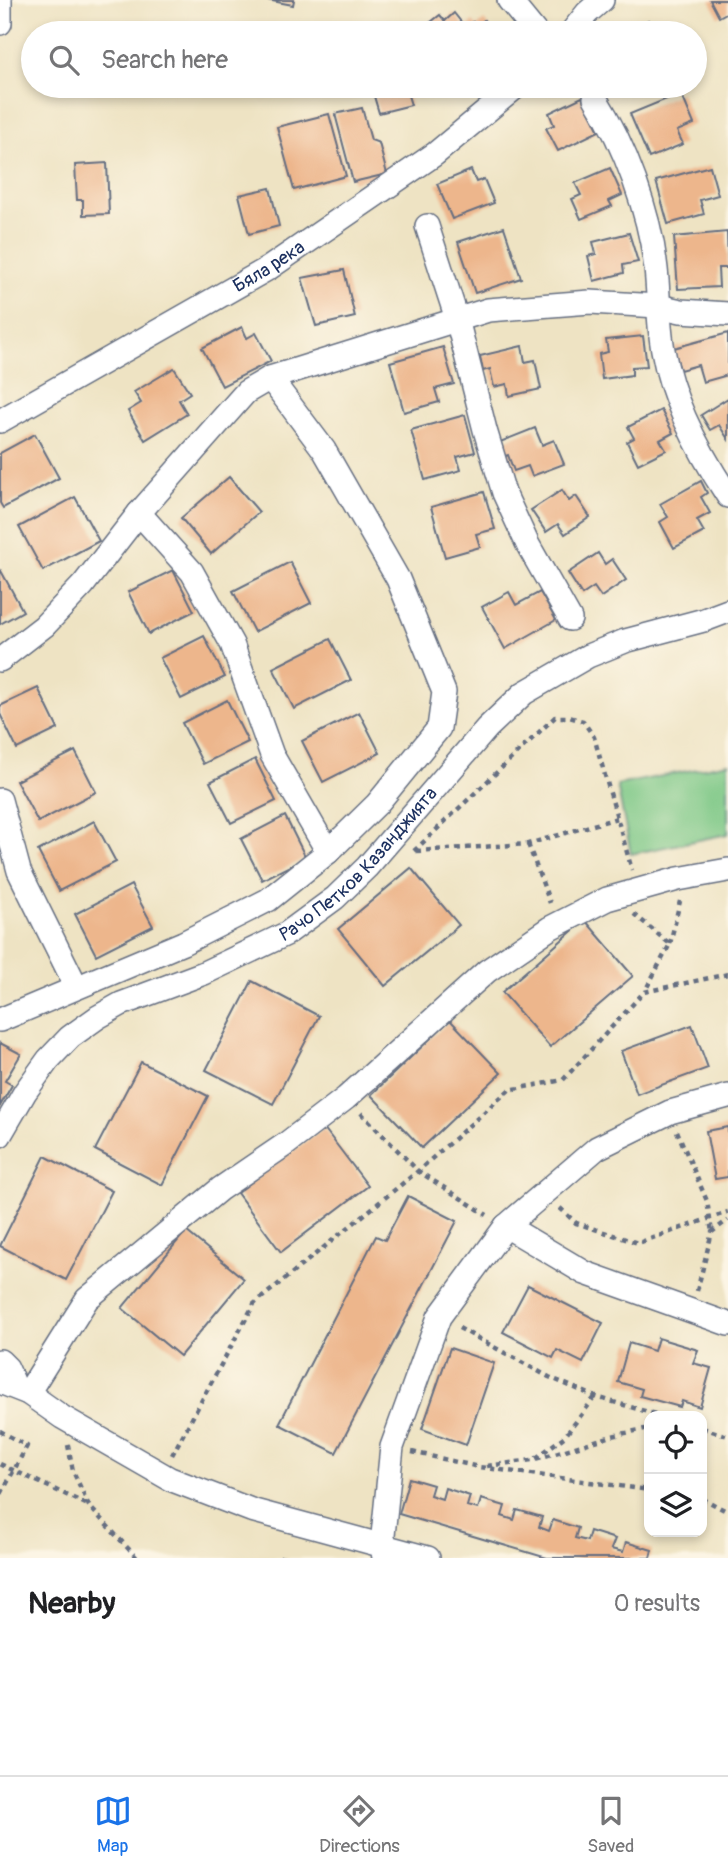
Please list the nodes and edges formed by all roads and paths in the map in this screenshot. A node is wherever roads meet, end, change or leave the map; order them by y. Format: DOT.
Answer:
graph roads {
  1 [pos="0,0"];
  2 [pos="509,0"];
  3 [pos="601,0"];
  4 [pos="526,21"];
  5 [pos="581,21"];
  6 [pos="0,23"];
  7 [pos="503,98"];
  8 [pos="596,98"];
  9 [pos="427,226"];
  10 [pos="658,306"];
  11 [pos="728,314"];
  12 [pos="457,319"];
  13 [pos="270,378"];
  14 [pos="0,421"];
  15 [pos="728,496"];
  16 [pos="139,513"];
  17 [pos="726,614"];
  18 [pos="570,619"];
  19 [pos="0,660"];
  20 [pos="0,800"];
  21 [pos="617,818"];
  22 [pos="528,844"];
  23 [pos="414,851"];
  24 [pos="328,852"];
  25 [pos="379,854"];
  26 [pos="728,870"];
  27 [pos="678,879"];
  28 [pos="639,891"];
  29 [pos="615,897"];
  30 [pos="558,924"];
  31 [pos="670,944"];
  32 [pos="728,975"];
  33 [pos="76,986"];
  34 [pos="644,992"];
  35 [pos="0,1020"];
  36 [pos="728,1096"];
  37 [pos="346,1098"];
  38 [pos="670,1112"];
  39 [pos="1,1131"];
  40 [pos="418,1171"];
  41 [pos="543,1194"];
  42 [pos="728,1212"];
  43 [pos="710,1216"];
  44 [pos="728,1220"];
  45 [pos="506,1226"];
  46 [pos="712,1232"];
  47 [pos="691,1312"];
  48 [pos="439,1317"];
  49 [pos="728,1324"];
  50 [pos="0,1361"];
  51 [pos="15,1387"];
  52 [pos="596,1397"];
  53 [pos="645,1411"];
  54 [pos="62,1417"];
  55 [pos="644,1429"];
  56 [pos="707,1430"];
  57 [pos="0,1431"];
  58 [pos="728,1436"];
  59 [pos="392,1447"];
  60 [pos="533,1460"];
  61 [pos="0,1464"];
  62 [pos="479,1468"];
  63 [pos="13,1471"];
  64 [pos="162,1474"];
  65 [pos="644,1489"];
  66 [pos="0,1496"];
  67 [pos="707,1501"];
  68 [pos="89,1506"];
  69 [pos="728,1512"];
  70 [pos="383,1552"];
  71 [pos="137,1557"];
  72 [pos="428,1558"];
  1 -- 6 [label="street"];
  2 -- 4 [label="street"];
  3 -- 5 [label="street"];
  7 -- 14 [label="street, Бяла река"];
  8 -- 10 [label="street"];
  9 -- 12 [label="street"];
  10 -- 11 [label="street"];
  10 -- 12 [label="street"];
  10 -- 15 [label="street"];
  12 -- 13 [label="street"];
  12 -- 18 [label="street"];
  13 -- 16 [label="street"];
  13 -- 24 [label="street"];
  16 -- 19 [label="street"];
  16 -- 24 [label="street"];
  17 -- 25 [label="street, Рачо Петков Казанджията"];
  20 -- 33 [label="street"];
  21 -- 22 [label="path"];
  21 -- 23 [label="path"];
  21 -- 28 [label="path"];
  22 -- 23 [label="path"];
  22 -- 30 [label="path"];
  23 -- 25 [label="path"];
  24 -- 33 [label="street"];
  25 -- 39 [label="street, Рачо Петков Казанджията"];
  26 -- 27 [label="street"];
  27 -- 28 [label="street"];
  27 -- 31 [label="path"];
  28 -- 29 [label="street"];
  29 -- 30 [label="street"];
  29 -- 31 [label="path"];
  30 -- 37 [label="street"];
  31 -- 34 [label="path"];
  32 -- 34 [label="path"];
  33 -- 35 [label="street"];
  34 -- 40 [label="path"];
  36 -- 38 [label="street"];
  37 -- 40 [label="path"];
  37 -- 51 [label="street"];
  38 -- 41 [label="street"];
  38 -- 43 [label="path"];
  40 -- 45 [label="path"];
  40 -- 64 [label="path"];
  41 -- 43 [label="path"];
  41 -- 45 [label="street"];
  42 -- 43 [label="path"];
  43 -- 46 [label="path"];
  44 -- 46 [label="path"];
  45 -- 47 [label="street"];
  45 -- 48 [label="street"];
  46 -- 47 [label="path"];
  47 -- 49 [label="street"];
  48 -- 52 [label="path"];
  48 -- 59 [label="street"];
  50 -- 51 [label="street"];
  51 -- 54 [label="street"];
  52 -- 53 [label="path"];
  52 -- 60 [label="path"];
  54 -- 64 [label="street"];
  54 -- 68 [label="path"];
  55 -- 60 [label="path"];
  56 -- 58 [label="path"];
  57 -- 63 [label="path"];
  59 -- 62 [label="path"];
  59 -- 70 [label="street"];
  60 -- 62 [label="path"];
  61 -- 63 [label="path"];
  62 -- 65 [label="path"];
  63 -- 66 [label="path"];
  63 -- 68 [label="path"];
  64 -- 70 [label="street"];
  67 -- 69 [label="path"];
  68 -- 71 [label="path"];
  70 -- 72 [label="street"];
}
